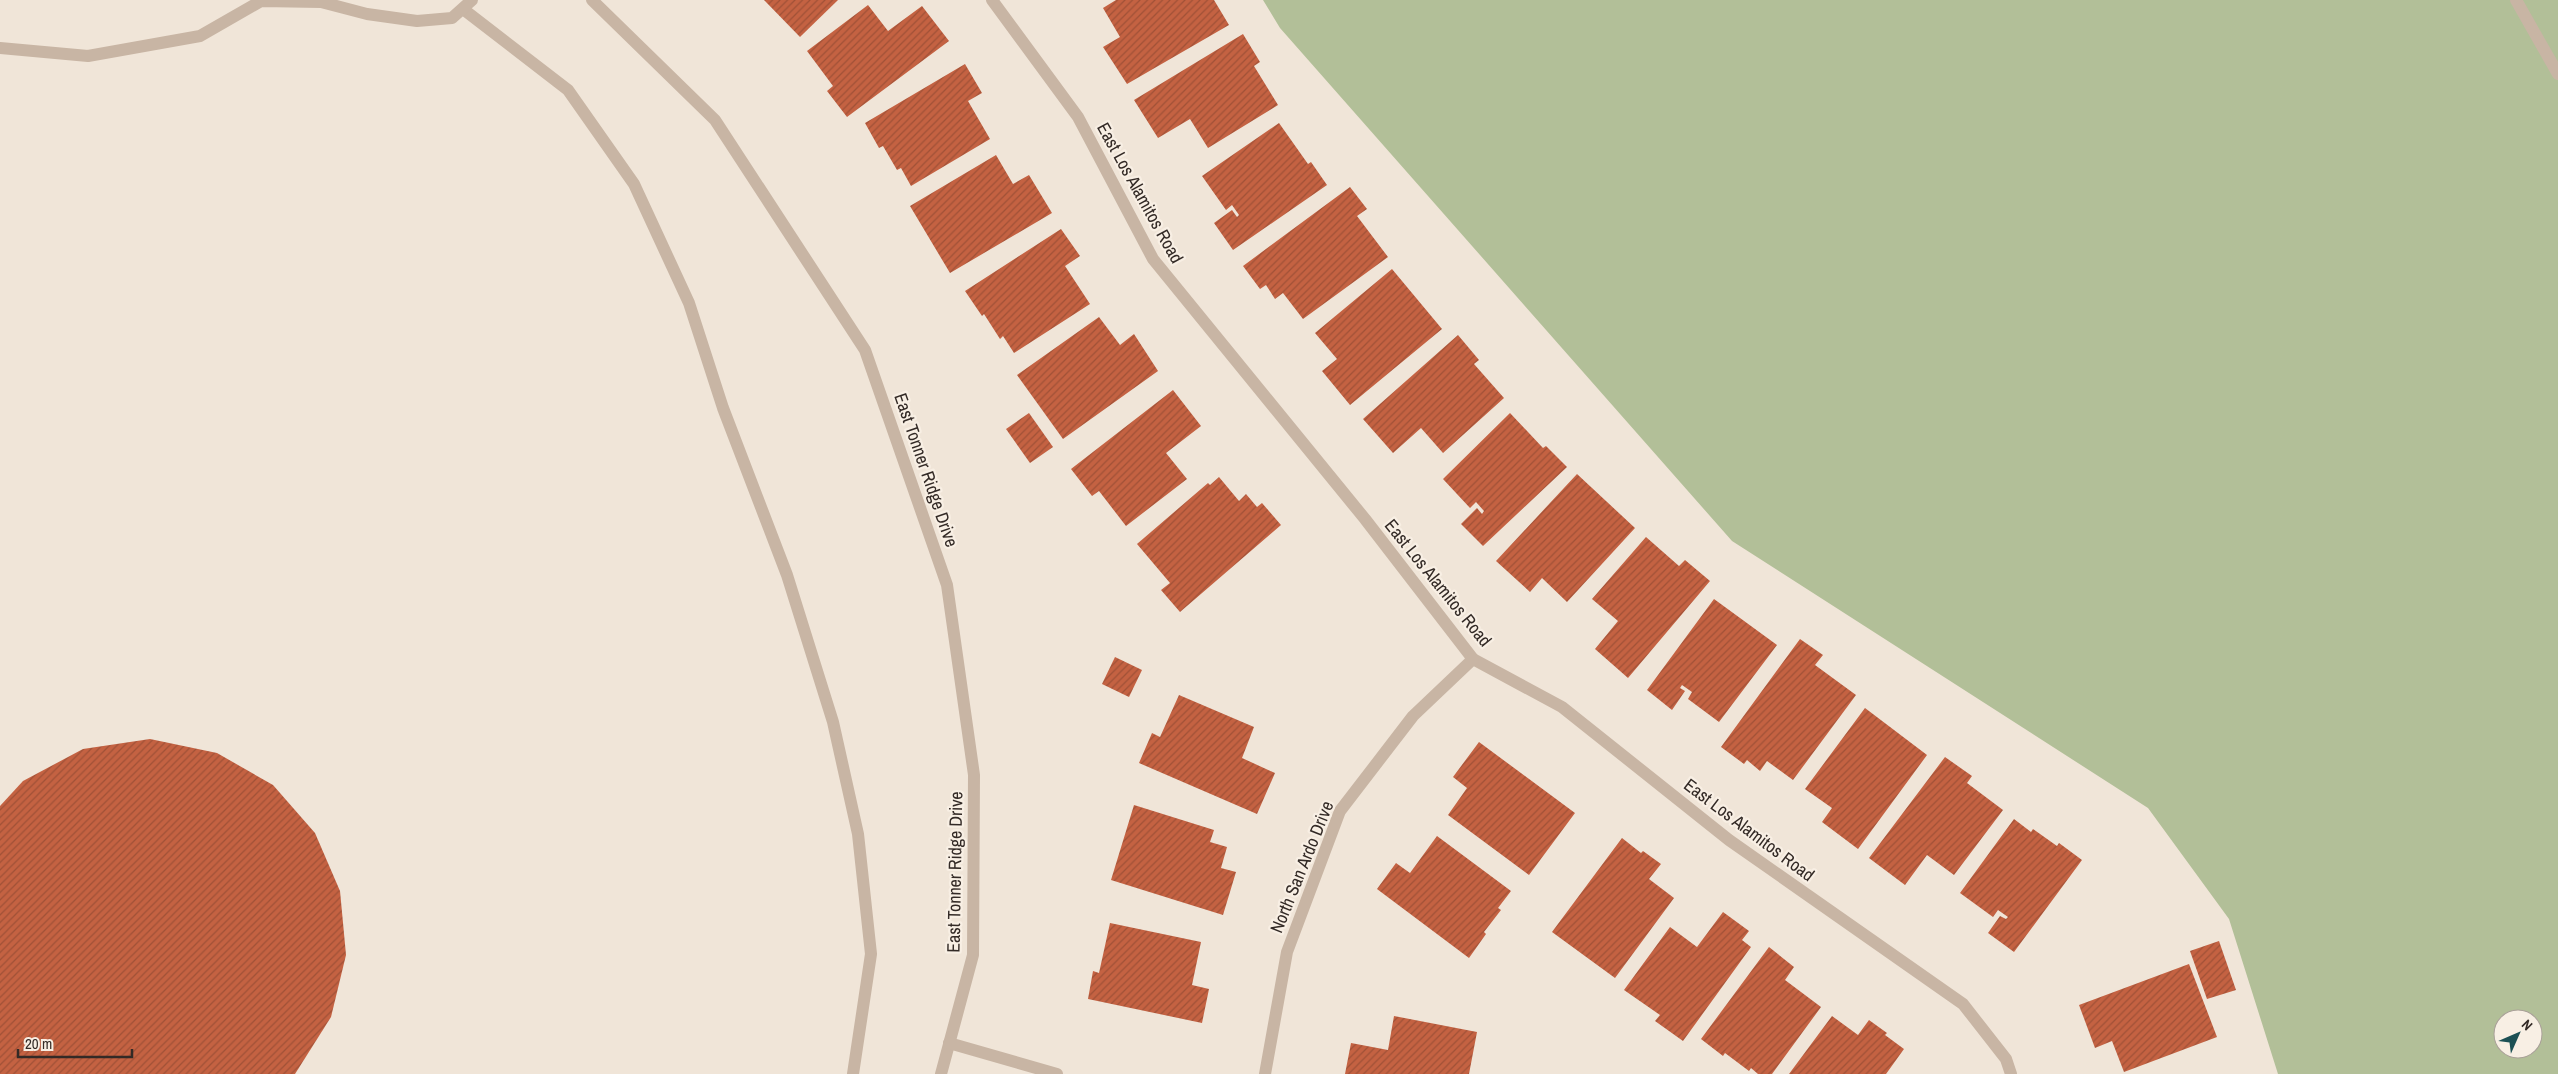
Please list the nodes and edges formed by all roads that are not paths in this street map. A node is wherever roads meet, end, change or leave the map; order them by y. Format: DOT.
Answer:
graph roads {
  1 [pos="592,0"];
  2 [pos="992,0"];
  3 [pos="2516,0"];
  4 [pos="468,4"];
  5 [pos="0,48"];
  6 [pos="2558,74"];
  7 [pos="1473,659"];
  8 [pos="949,1043"];
  9 [pos="853,1074"];
  10 [pos="941,1074"];
  11 [pos="1057,1074"];
  12 [pos="1264,1074"];
  13 [pos="2012,1074"];
  1 -- 8 [label="street, East Tonner Ridge Drive"];
  2 -- 7 [label="street, East Los Alamitos Road"];
  3 -- 6 [label="street"];
  4 -- 5 [label="street"];
  4 -- 9 [label="street"];
  7 -- 12 [label="street, North San Ardo Drive"];
  7 -- 13 [label="street, East Los Alamitos Road"];
  8 -- 10 [label="street, East Tonner Ridge Drive"];
  8 -- 11 [label="street"];
}
